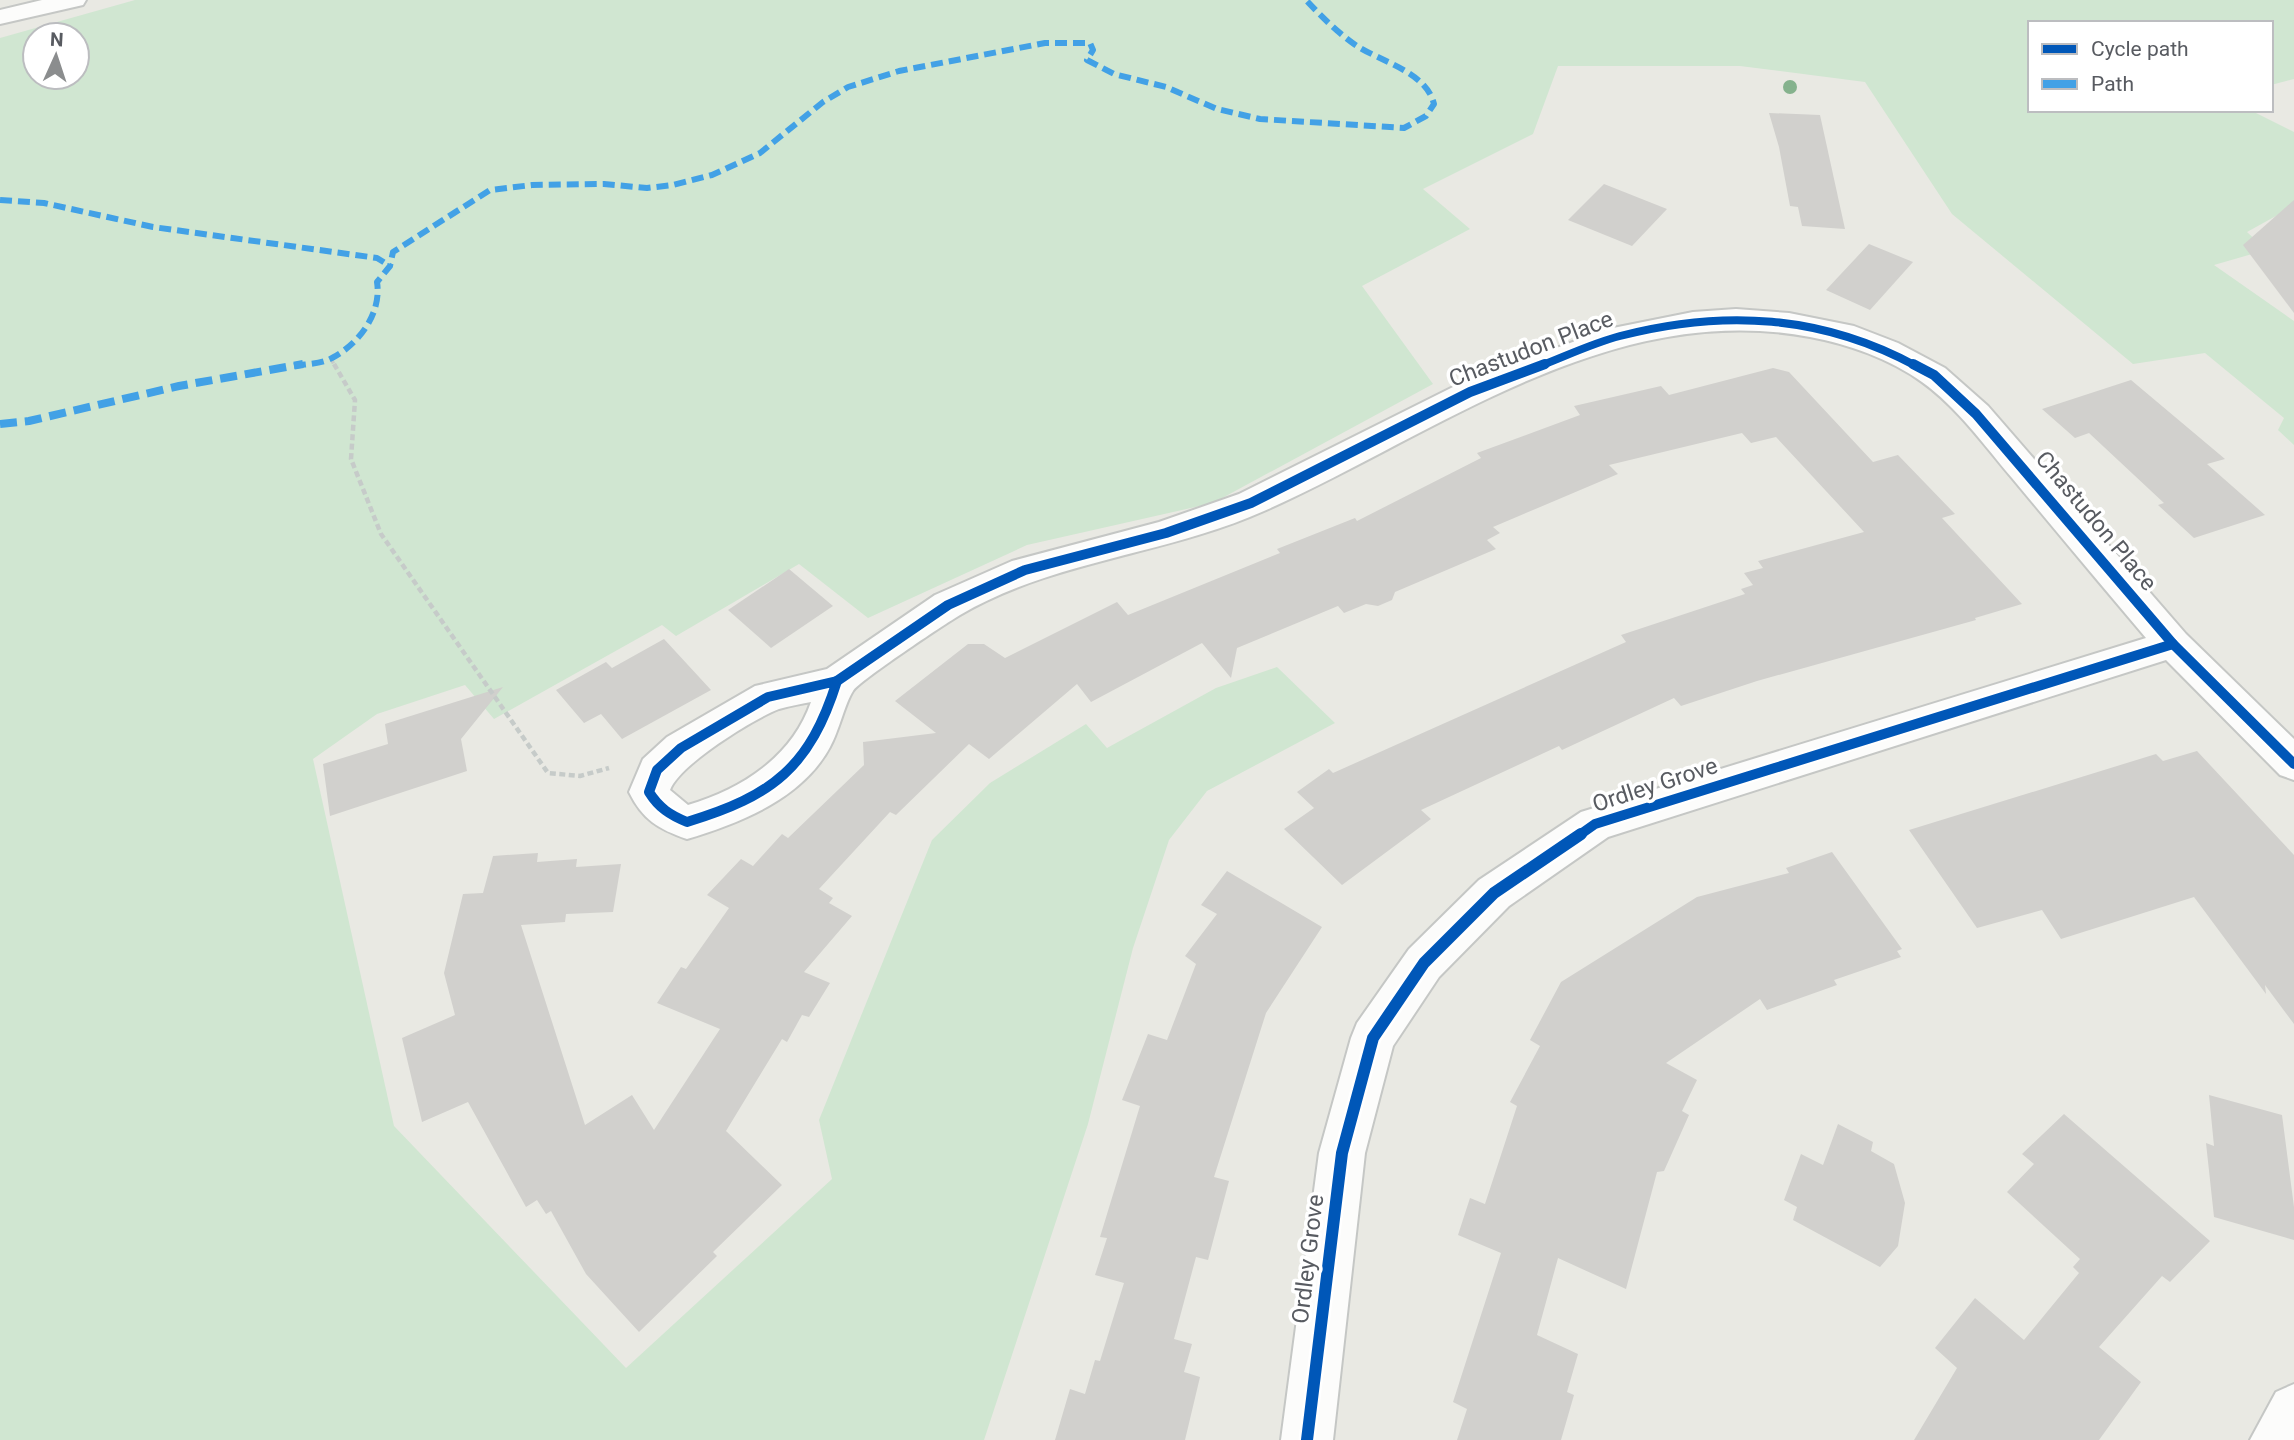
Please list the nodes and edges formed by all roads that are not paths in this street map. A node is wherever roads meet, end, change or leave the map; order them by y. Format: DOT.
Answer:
graph roads {
  1 [pos="74,0"];
  2 [pos="0,17"];
  3 [pos="2173,644"];
  4 [pos="836,681"];
  5 [pos="2294,764"];
  6 [pos="2294,1409"];
  7 [pos="1307,1440"];
  8 [pos="2276,1440"];
  1 -- 2 [label="street"];
  3 -- 4 [label="street, Chastudon Place"];
  3 -- 5 [label="street, Chastudon Place"];
  3 -- 7 [label="street, Ordley Grove"];
  4 -- 4 [label="street, Chastudon Place"];
  6 -- 8 [label="street"];
}
